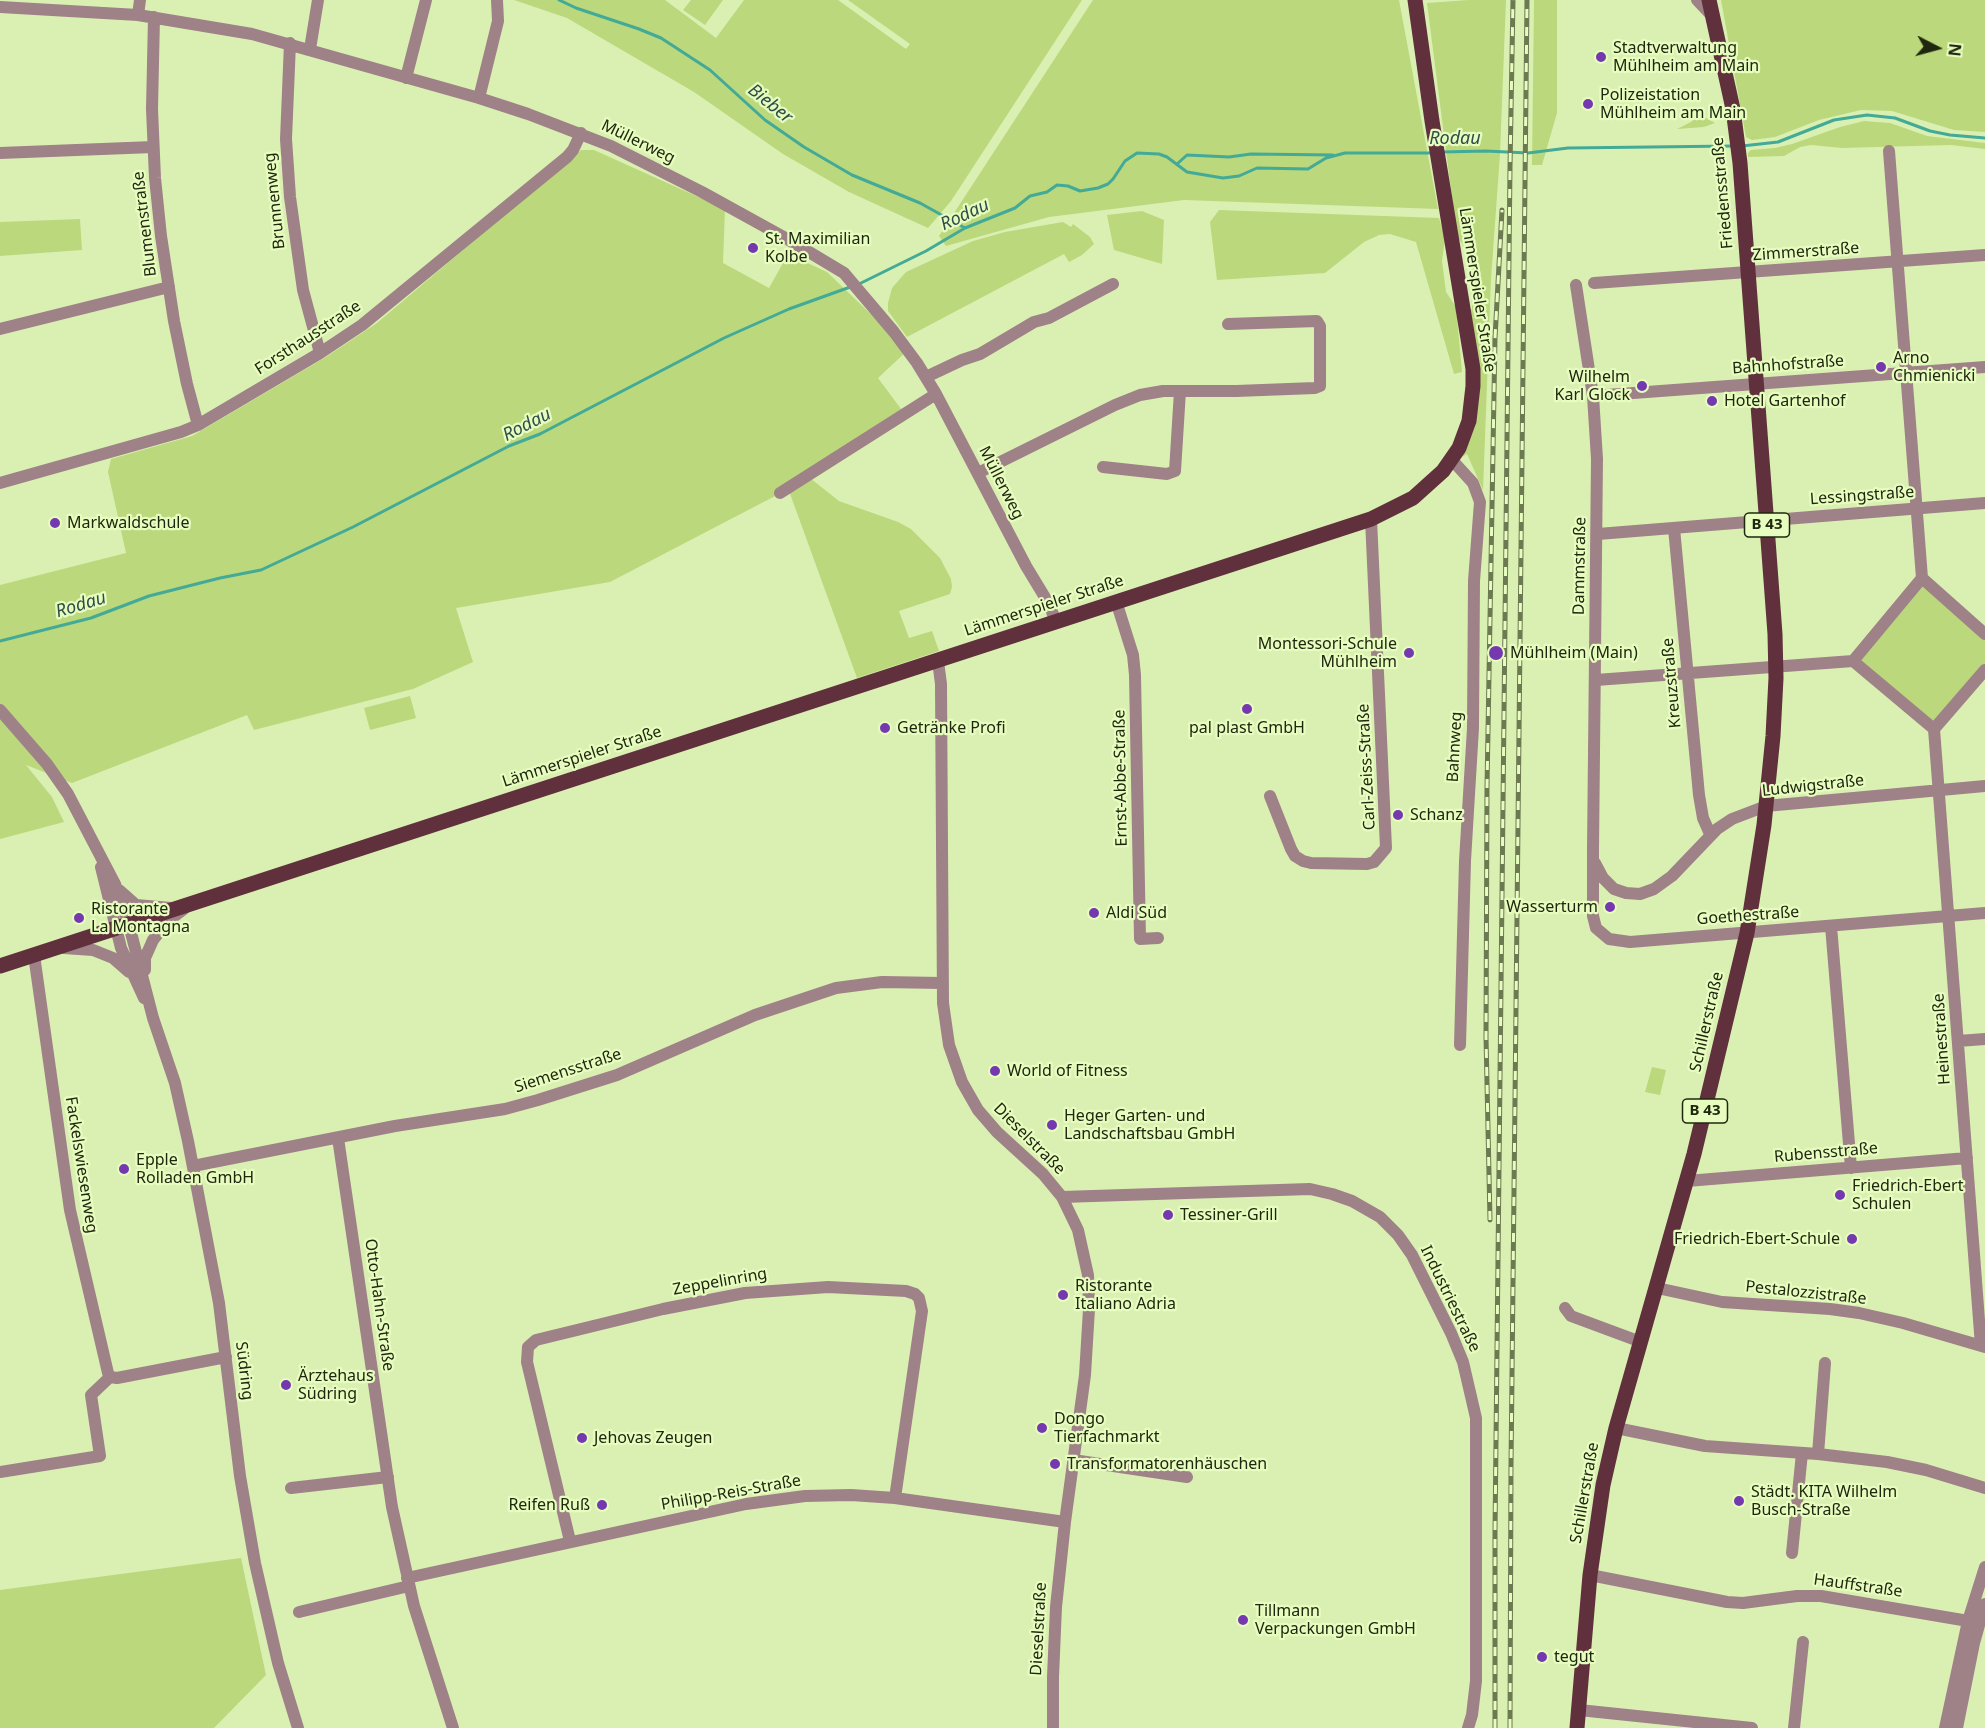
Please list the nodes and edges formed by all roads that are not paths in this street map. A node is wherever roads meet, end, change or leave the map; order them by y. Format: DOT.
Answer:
graph roads {
  1 [pos="140,0"];
  2 [pos="318,0"];
  3 [pos="426,0"];
  4 [pos="497,0"];
  5 [pos="1415,0"];
  6 [pos="1697,0"];
  7 [pos="1709,0"];
  8 [pos="0,7"];
  9 [pos="138,15"];
  10 [pos="154,17"];
  11 [pos="1713,17"];
  12 [pos="290,43"];
  13 [pos="310,48"];
  14 [pos="406,78"];
  15 [pos="479,98"];
  16 [pos="581,133"];
  17 [pos="153,147"];
  18 [pos="1889,151"];
  19 [pos="0,153"];
  20 [pos="1985,255"];
  21 [pos="1898,261"];
  22 [pos="1748,273"];
  23 [pos="1113,284"];
  24 [pos="1594,284"];
  25 [pos="1576,285"];
  26 [pos="169,287"];
  27 [pos="1228,324"];
  28 [pos="0,329"];
  29 [pos="320,353"];
  30 [pos="1985,367"];
  31 [pos="1906,373"];
  32 [pos="926,377"];
  33 [pos="1756,384"];
  34 [pos="1180,391"];
  35 [pos="936,394"];
  36 [pos="1593,396"];
  37 [pos="198,425"];
  38 [pos="1452,460"];
  39 [pos="1103,467"];
  40 [pos="978,473"];
  41 [pos="0,483"];
  42 [pos="780,493"];
  43 [pos="1985,503"];
  44 [pos="1917,508"];
  45 [pos="1371,519"];
  46 [pos="1766,520"];
  47 [pos="1674,528"];
  48 [pos="1598,534"];
  49 [pos="1922,578"];
  50 [pos="1116,602"];
  51 [pos="1056,622"];
  52 [pos="1985,634"];
  53 [pos="938,660"];
  54 [pos="1853,661"];
  55 [pos="1776,666"];
  56 [pos="1985,670"];
  57 [pos="1688,673"];
  58 [pos="1596,681"];
  59 [pos="0,710"];
  60 [pos="1934,729"];
  61 [pos="1985,786"];
  62 [pos="1939,790"];
  63 [pos="1270,796"];
  64 [pos="1766,806"];
  65 [pos="1710,834"];
  66 [pos="96,849"];
  67 [pos="1593,850"];
  68 [pos="115,884"];
  69 [pos="187,907"];
  70 [pos="1985,913"];
  71 [pos="1949,916"];
  72 [pos="1832,926"];
  73 [pos="123,927"];
  74 [pos="1747,933"];
  75 [pos="1158,938"];
  76 [pos="56,948"];
  77 [pos="34,955"];
  78 [pos="0,966"];
  79 [pos="140,978"];
  80 [pos="942,983"];
  81 [pos="1985,1039"];
  82 [pos="1958,1041"];
  83 [pos="1461,1045"];
  84 [pos="338,1138"];
  85 [pos="1967,1158"];
  86 [pos="193,1166"];
  87 [pos="1851,1168"];
  88 [pos="1687,1181"];
  89 [pos="1062,1197"];
  90 [pos="1657,1288"];
  91 [pos="1565,1308"];
  92 [pos="1641,1342"];
  93 [pos="1983,1347"];
  94 [pos="226,1357"];
  95 [pos="1825,1363"];
  96 [pos="110,1377"];
  97 [pos="1616,1428"];
  98 [pos="1802,1453"];
  99 [pos="1818,1454"];
  100 [pos="1073,1460"];
  101 [pos="0,1472"];
  102 [pos="388,1477"];
  103 [pos="1187,1477"];
  104 [pos="291,1488"];
  105 [pos="1985,1488"];
  106 [pos="895,1498"];
  107 [pos="1065,1522"];
  108 [pos="570,1541"];
  109 [pos="1792,1553"];
  110 [pos="1985,1567"];
  111 [pos="1590,1575"];
  112 [pos="408,1582"];
  113 [pos="1985,1604"];
  114 [pos="299,1612"];
  115 [pos="1974,1622"];
  116 [pos="1803,1642"];
  117 [pos="1579,1710"];
  118 [pos="298,1728"];
  119 [pos="453,1728"];
  120 [pos="1053,1728"];
  121 [pos="1467,1728"];
  122 [pos="1577,1728"];
  123 [pos="1752,1728"];
  124 [pos="1794,1728"];
  125 [pos="1945,1728"];
  126 [pos="1957,1728"];
  1 -- 9 [label="street"];
  2 -- 13 [label="street"];
  3 -- 14 [label="street"];
  4 -- 15 [label="street"];
  5 -- 38 [label="main road, Lämmerspieler Straße"];
  6 -- 11 [label="street"];
  7 -- 11 [label="main road, Friedensstraße / B 43"];
  8 -- 9 [label="street, Müllerweg"];
  9 -- 10 [label="street, Müllerweg"];
  10 -- 12 [label="street, Müllerweg"];
  10 -- 17 [label="street, Blumenstraße"];
  11 -- 22 [label="main road, Friedensstraße / B 43"];
  12 -- 13 [label="street, Müllerweg"];
  12 -- 29 [label="street, Brunnenweg"];
  13 -- 14 [label="street, Müllerweg"];
  14 -- 15 [label="street, Müllerweg"];
  15 -- 16 [label="street, Müllerweg"];
  16 -- 29 [label="street, Forsthausstraße"];
  16 -- 32 [label="street, Müllerweg"];
  17 -- 19 [label="street"];
  17 -- 26 [label="street, Blumenstraße"];
  18 -- 21 [label="street"];
  20 -- 21 [label="street, Zimmerstraße"];
  21 -- 22 [label="street, Zimmerstraße"];
  21 -- 31 [label="street"];
  22 -- 24 [label="street, Zimmerstraße"];
  22 -- 33 [label="main road, Friedensstraße / B 43"];
  23 -- 32 [label="street"];
  25 -- 36 [label="street, Dammstraße"];
  26 -- 28 [label="street"];
  26 -- 37 [label="street, Blumenstraße"];
  27 -- 34 [label="street"];
  29 -- 37 [label="street, Forsthausstraße"];
  30 -- 31 [label="street, Bahnhofstraße"];
  31 -- 33 [label="street, Bahnhofstraße"];
  31 -- 44 [label="street"];
  32 -- 35 [label="street, Müllerweg"];
  33 -- 36 [label="street, Bahnhofstraße"];
  33 -- 46 [label="main road, Schillerstraße / B 43"];
  34 -- 39 [label="street"];
  34 -- 40 [label="street"];
  35 -- 40 [label="street, Müllerweg"];
  35 -- 42 [label="street"];
  36 -- 48 [label="street, Dammstraße"];
  37 -- 41 [label="street, Forsthausstraße"];
  38 -- 45 [label="main road, Lämmerspieler Straße"];
  38 -- 83 [label="street, Bahnweg"];
  40 -- 51 [label="street, Müllerweg"];
  43 -- 44 [label="street, Lessingstraße"];
  44 -- 46 [label="street, Lessingstraße"];
  44 -- 49 [label="street"];
  45 -- 50 [label="main road, Lämmerspieler Straße"];
  45 -- 63 [label="street, Carl-Zeiss-Straße"];
  46 -- 47 [label="street, Lessingstraße"];
  46 -- 55 [label="main road, Schillerstraße / B 43"];
  47 -- 48 [label="street, Lessingstraße"];
  47 -- 57 [label="street, Kreuzstraße"];
  48 -- 58 [label="street, Dammstraße"];
  49 -- 52 [label="street"];
  49 -- 54 [label="street"];
  50 -- 51 [label="main road, Lämmerspieler Straße"];
  50 -- 75 [label="street, Ernst-Abbe-Straße"];
  51 -- 53 [label="main road, Lämmerspieler Straße"];
  53 -- 69 [label="main road, Lämmerspieler Straße"];
  53 -- 80 [label="street, Dieselstraße"];
  54 -- 55 [label="street"];
  54 -- 60 [label="street"];
  55 -- 57 [label="street"];
  55 -- 64 [label="main road, Schillerstraße / B 43"];
  56 -- 60 [label="street"];
  57 -- 58 [label="street"];
  57 -- 65 [label="street, Kreuzstraße"];
  58 -- 67 [label="street, Dammstraße"];
  59 -- 66 [label="street"];
  60 -- 62 [label="street, Heinestraße"];
  61 -- 62 [label="street, Ludwigstraße"];
  62 -- 64 [label="street, Ludwigstraße"];
  62 -- 71 [label="street, Heinestraße"];
  64 -- 65 [label="street, Ludwigstraße"];
  64 -- 74 [label="main road, Schillerstraße / B 43"];
  65 -- 67 [label="street, Ludwigstraße"];
  66 -- 68 [label="street"];
  66 -- 73 [label="street"];
  67 -- 74 [label="street, Goethestraße"];
  68 -- 69 [label="street, Lämmerspieler Straße"];
  68 -- 73 [label="street"];
  69 -- 73 [label="main road, Lämmerspieler Straße"];
  69 -- 79 [label="street, Lämmerspieler Straße"];
  70 -- 71 [label="street, Goethestraße"];
  71 -- 72 [label="street, Goethestraße"];
  71 -- 82 [label="street, Heinestraße"];
  72 -- 74 [label="street, Goethestraße"];
  72 -- 87 [label="street"];
  73 -- 76 [label="main road, Lämmerspieler Straße"];
  73 -- 79 [label="street, Südring"];
  74 -- 88 [label="main road, Schillerstraße / B 43"];
  76 -- 77 [label="main road, Lämmerspieler Straße"];
  76 -- 79 [label="street, Lämmerspieler Straße"];
  77 -- 78 [label="main road, Lämmerspieler Straße"];
  77 -- 96 [label="street, Fackelswiesenweg"];
  79 -- 86 [label="street, Südring"];
  80 -- 84 [label="street, Siemensstraße"];
  80 -- 89 [label="street, Dieselstraße"];
  81 -- 82 [label="street"];
  82 -- 85 [label="street, Heinestraße"];
  84 -- 86 [label="street, Siemensstraße"];
  84 -- 102 [label="street, Otto-Hahn-Straße"];
  85 -- 87 [label="street, Rubensstraße"];
  85 -- 93 [label="street, Heinestraße"];
  86 -- 94 [label="street, Südring"];
  87 -- 88 [label="street, Rubensstraße"];
  88 -- 90 [label="main road, Schillerstraße / B 43"];
  89 -- 100 [label="street, Dieselstraße"];
  89 -- 121 [label="street, Industriestraße"];
  90 -- 92 [label="main road, Schillerstraße / B 43"];
  90 -- 93 [label="street, Pestalozzistraße"];
  91 -- 92 [label="street"];
  92 -- 97 [label="main road, Schillerstraße / B 43"];
  94 -- 96 [label="street"];
  94 -- 118 [label="street, Südring"];
  95 -- 99 [label="street"];
  96 -- 101 [label="street"];
  97 -- 98 [label="street"];
  97 -- 111 [label="main road, Schillerstraße / B 43"];
  98 -- 99 [label="street"];
  98 -- 109 [label="street"];
  99 -- 105 [label="street"];
  100 -- 103 [label="street"];
  100 -- 107 [label="street, Dieselstraße"];
  102 -- 104 [label="street"];
  102 -- 112 [label="street, Otto-Hahn-Straße"];
  106 -- 107 [label="street, Philipp-Reis-Straße"];
  106 -- 108 [label="street, Philipp-Reis-Straße"];
  106 -- 108 [label="street, Zeppelinring"];
  107 -- 120 [label="street, Dieselstraße"];
  108 -- 112 [label="street, Philipp-Reis-Straße"];
  110 -- 115 [label="street"];
  111 -- 115 [label="street, Hauffstraße"];
  111 -- 117 [label="main road, Schillerstraße / B 43"];
  112 -- 114 [label="street"];
  112 -- 119 [label="street, Otto-Hahn-Straße"];
  113 -- 115 [label="street"];
  115 -- 125 [label="street"];
  115 -- 126 [label="street"];
  116 -- 124 [label="street"];
  117 -- 122 [label="main road, Schillerstraße / B 43"];
  117 -- 123 [label="street"];
}
